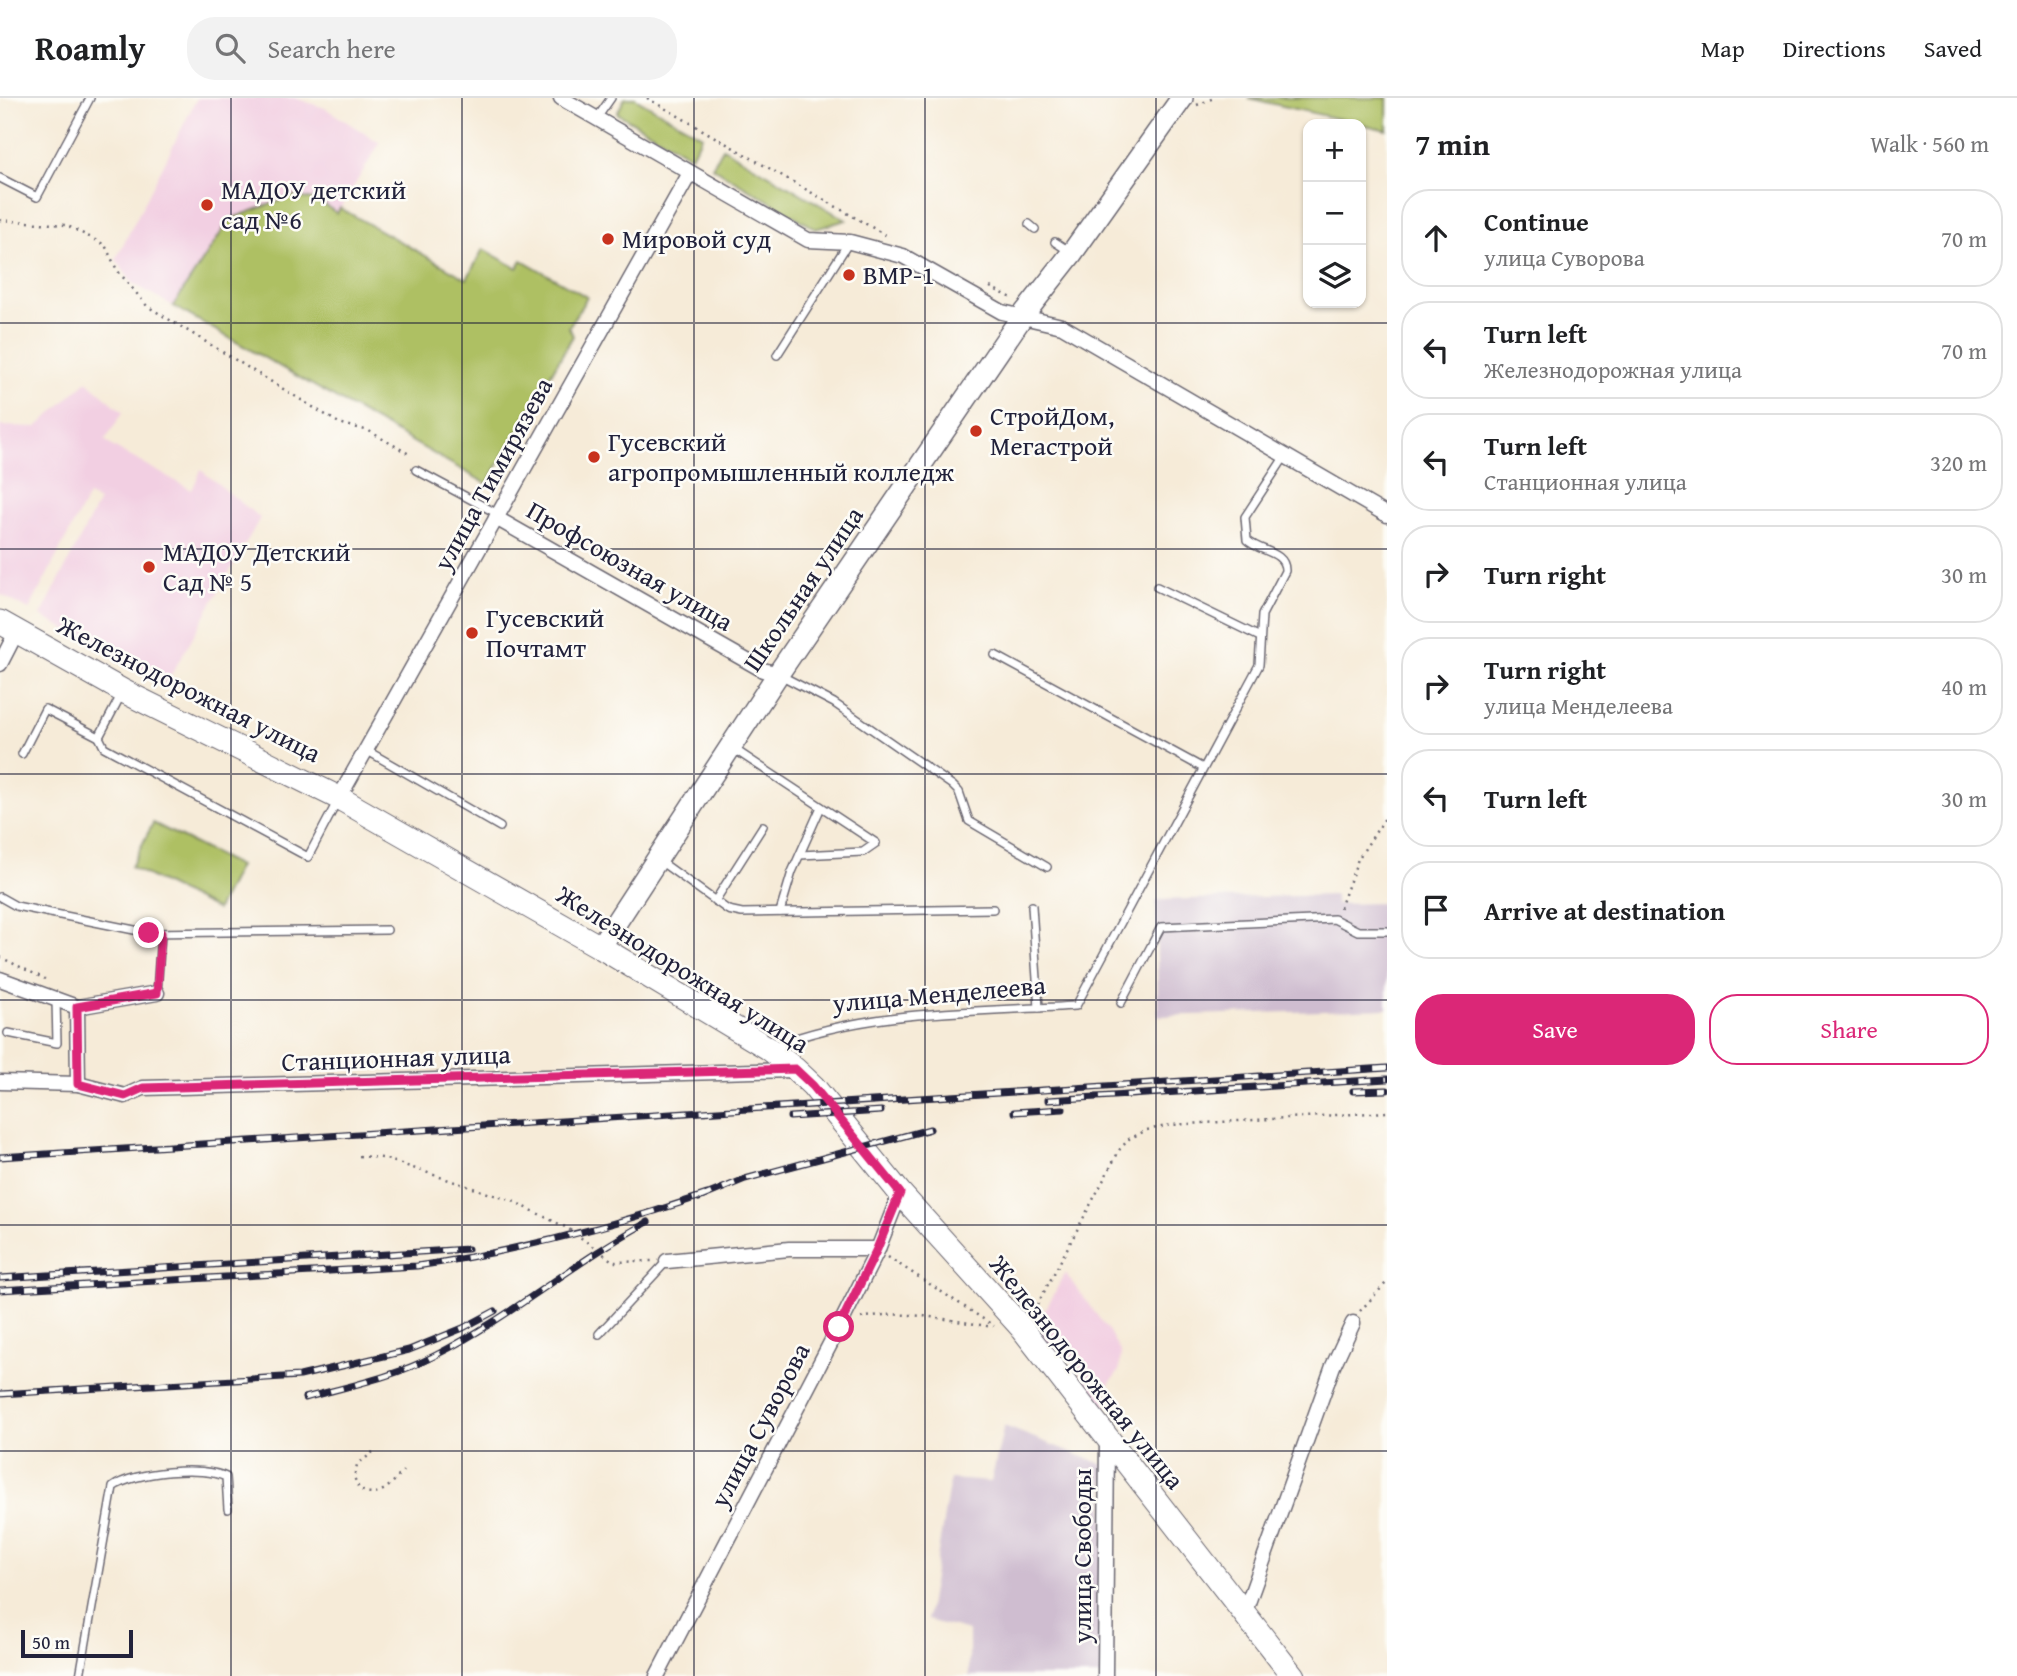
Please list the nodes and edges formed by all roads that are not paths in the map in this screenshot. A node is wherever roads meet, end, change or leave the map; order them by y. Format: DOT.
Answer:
graph roads {
  1 [pos="90,98"];
  2 [pos="561,98"];
  3 [pos="611,98"];
  4 [pos="1182,98"];
  5 [pos="597,118"];
  6 [pos="690,173"];
  7 [pos="0,178"];
  8 [pos="850,242"];
  9 [pos="1021,318"];
  10 [pos="777,355"];
  11 [pos="1284,456"];
  12 [pos="416,470"];
  13 [pos="1387,515"];
  14 [pos="497,516"];
  15 [pos="1157,587"];
  16 [pos="9,627"];
  17 [pos="1260,637"];
  18 [pos="995,654"];
  19 [pos="0,664"];
  20 [pos="778,674"];
  21 [pos="123,691"];
  22 [pos="99,737"];
  23 [pos="730,747"];
  24 [pos="366,750"];
  25 [pos="22,754"];
  26 [pos="1203,768"];
  27 [pos="340,798"];
  28 [pos="821,807"];
  29 [pos="762,826"];
  30 [pos="500,827"];
  31 [pos="800,855"];
  32 [pos="657,859"];
  33 [pos="1046,867"];
  34 [pos="0,898"];
  35 [pos="715,901"];
  36 [pos="1032,906"];
  37 [pos="993,909"];
  38 [pos="780,912"];
  39 [pos="387,930"];
  40 [pos="1387,930"];
  41 [pos="161,933"];
  42 [pos="600,947"];
  43 [pos="0,979"];
  44 [pos="157,993"];
  45 [pos="56,999"];
  46 [pos="1121,1003"];
  47 [pos="77,1007"];
  48 [pos="1040,1008"];
  49 [pos="8,1033"];
  50 [pos="768,1048"];
  51 [pos="795,1069"];
  52 [pos="0,1082"];
  53 [pos="78,1084"];
  54 [pos="900,1193"];
  55 [pos="877,1249"];
  56 [pos="667,1261"];
  57 [pos="1353,1323"];
  58 [pos="599,1334"];
  59 [pos="1107,1437"];
  60 [pos="228,1509"];
  61 [pos="1244,1614"];
  62 [pos="80,1676"];
  63 [pos="657,1676"];
  64 [pos="1105,1676"];
  65 [pos="1293,1676"];
  1 -- 7 [label="lane"];
  2 -- 5 [label="street"];
  3 -- 5 [label="lane"];
  4 -- 9 [label="main road, Школьная улица"];
  5 -- 6 [label="street"];
  6 -- 8 [label="street"];
  6 -- 14 [label="street, улица Тимирязева"];
  8 -- 9 [label="street"];
  8 -- 10 [label="lane"];
  9 -- 11 [label="street"];
  9 -- 20 [label="main road, Школьная улица"];
  11 -- 13 [label="street"];
  11 -- 17 [label="lane"];
  12 -- 14 [label="lane"];
  14 -- 20 [label="street, Профсоюзная улица"];
  14 -- 24 [label="street, улица Тимирязева"];
  15 -- 17 [label="lane"];
  16 -- 19 [label="street"];
  16 -- 21 [label="main road, Железнодорожная улица"];
  17 -- 26 [label="lane"];
  18 -- 26 [label="lane"];
  20 -- 23 [label="main road, Школьная улица"];
  20 -- 33 [label="lane"];
  21 -- 22 [label="lane"];
  21 -- 27 [label="main road, Железнодорожная улица"];
  22 -- 25 [label="lane"];
  22 -- 27 [label="lane"];
  23 -- 28 [label="lane"];
  23 -- 32 [label="main road, Школьная улица"];
  24 -- 27 [label="street, улица Тимирязева"];
  24 -- 30 [label="lane"];
  26 -- 48 [label="lane, улица Менделеева"];
  27 -- 42 [label="main road, Железнодорожная улица"];
  28 -- 31 [label="lane"];
  28 -- 31 [label="lane"];
  29 -- 35 [label="lane"];
  31 -- 38 [label="lane"];
  32 -- 35 [label="lane"];
  32 -- 42 [label="main road, Школьная улица"];
  34 -- 41 [label="lane"];
  35 -- 38 [label="lane"];
  36 -- 48 [label="lane"];
  37 -- 38 [label="lane"];
  39 -- 41 [label="lane"];
  40 -- 46 [label="lane"];
  41 -- 44 [label="lane"];
  42 -- 50 [label="main road, Железнодорожная улица"];
  43 -- 45 [label="street"];
  44 -- 47 [label="street"];
  45 -- 47 [label="street"];
  45 -- 49 [label="lane"];
  47 -- 53 [label="street"];
  48 -- 50 [label="lane, улица Менделеева"];
  50 -- 51 [label="main road, Железнодорожная улица"];
  51 -- 53 [label="street, Станционная улица"];
  51 -- 54 [label="main road, Железнодорожная улица"];
  52 -- 53 [label="street, Станционная улица"];
  54 -- 55 [label="street, улица Суворова"];
  54 -- 59 [label="main road, Железнодорожная улица"];
  55 -- 56 [label="street"];
  55 -- 63 [label="street, улица Суворова"];
  56 -- 58 [label="lane"];
  57 -- 61 [label="street"];
  59 -- 61 [label="main road, Железнодорожная улица"];
  59 -- 64 [label="street, улица Свободы"];
  60 -- 62 [label="lane"];
  61 -- 65 [label="main road, Железнодорожная улица"];
}
